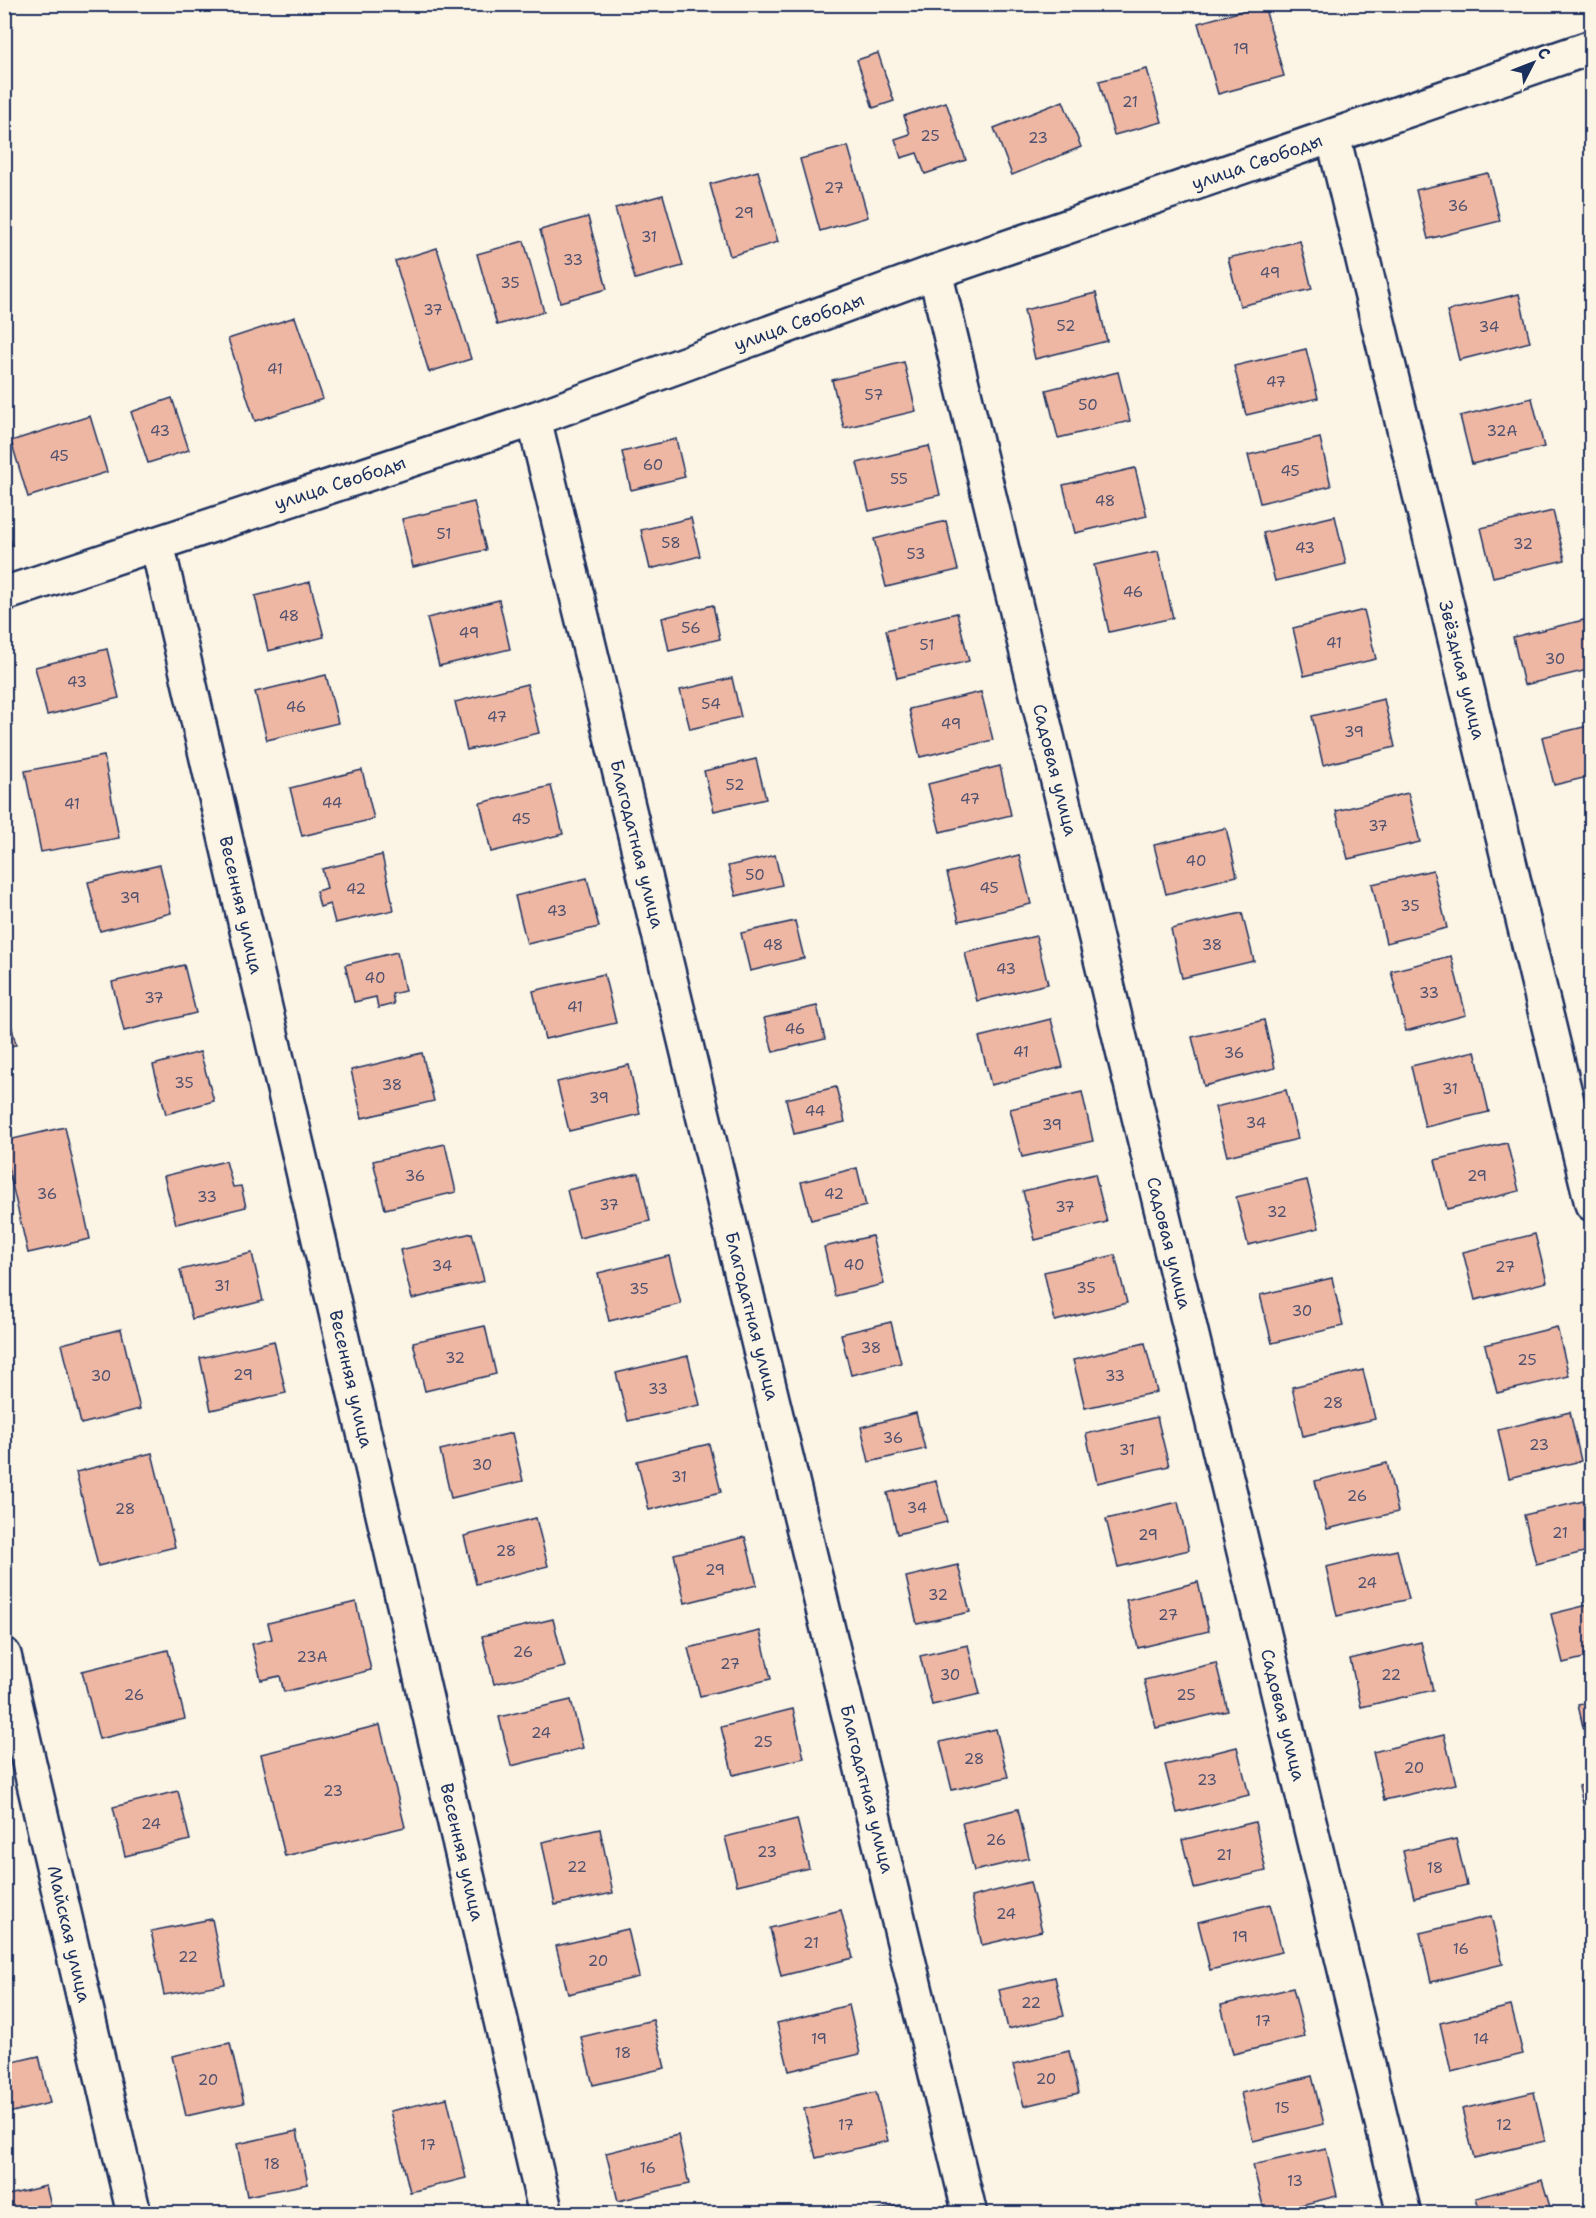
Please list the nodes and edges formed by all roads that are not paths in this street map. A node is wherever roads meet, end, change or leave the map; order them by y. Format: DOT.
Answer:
graph roads {
  1 [pos="1592,47"];
  2 [pos="1333,136"];
  3 [pos="935,272"];
  4 [pos="534,419"];
  5 [pos="157,544"];
  6 [pos="4,594"];
  7 [pos="1592,1204"];
  8 [pos="4,1655"];
  9 [pos="134,2214"];
  10 [pos="546,2214"];
  11 [pos="970,2214"];
  12 [pos="1404,2214"];
  1 -- 2 [label="street, улица Свободы"];
  2 -- 3 [label="street, улица Свободы"];
  2 -- 7 [label="street, Звёздная улица"];
  3 -- 4 [label="street, улица Свободы"];
  3 -- 12 [label="street, Садовая улица"];
  4 -- 5 [label="street, улица Свободы"];
  4 -- 11 [label="street, Благодатная улица"];
  5 -- 6 [label="street, улица Свободы"];
  5 -- 10 [label="street, Весенняя улица"];
  8 -- 9 [label="street, Майская улица"];
}
